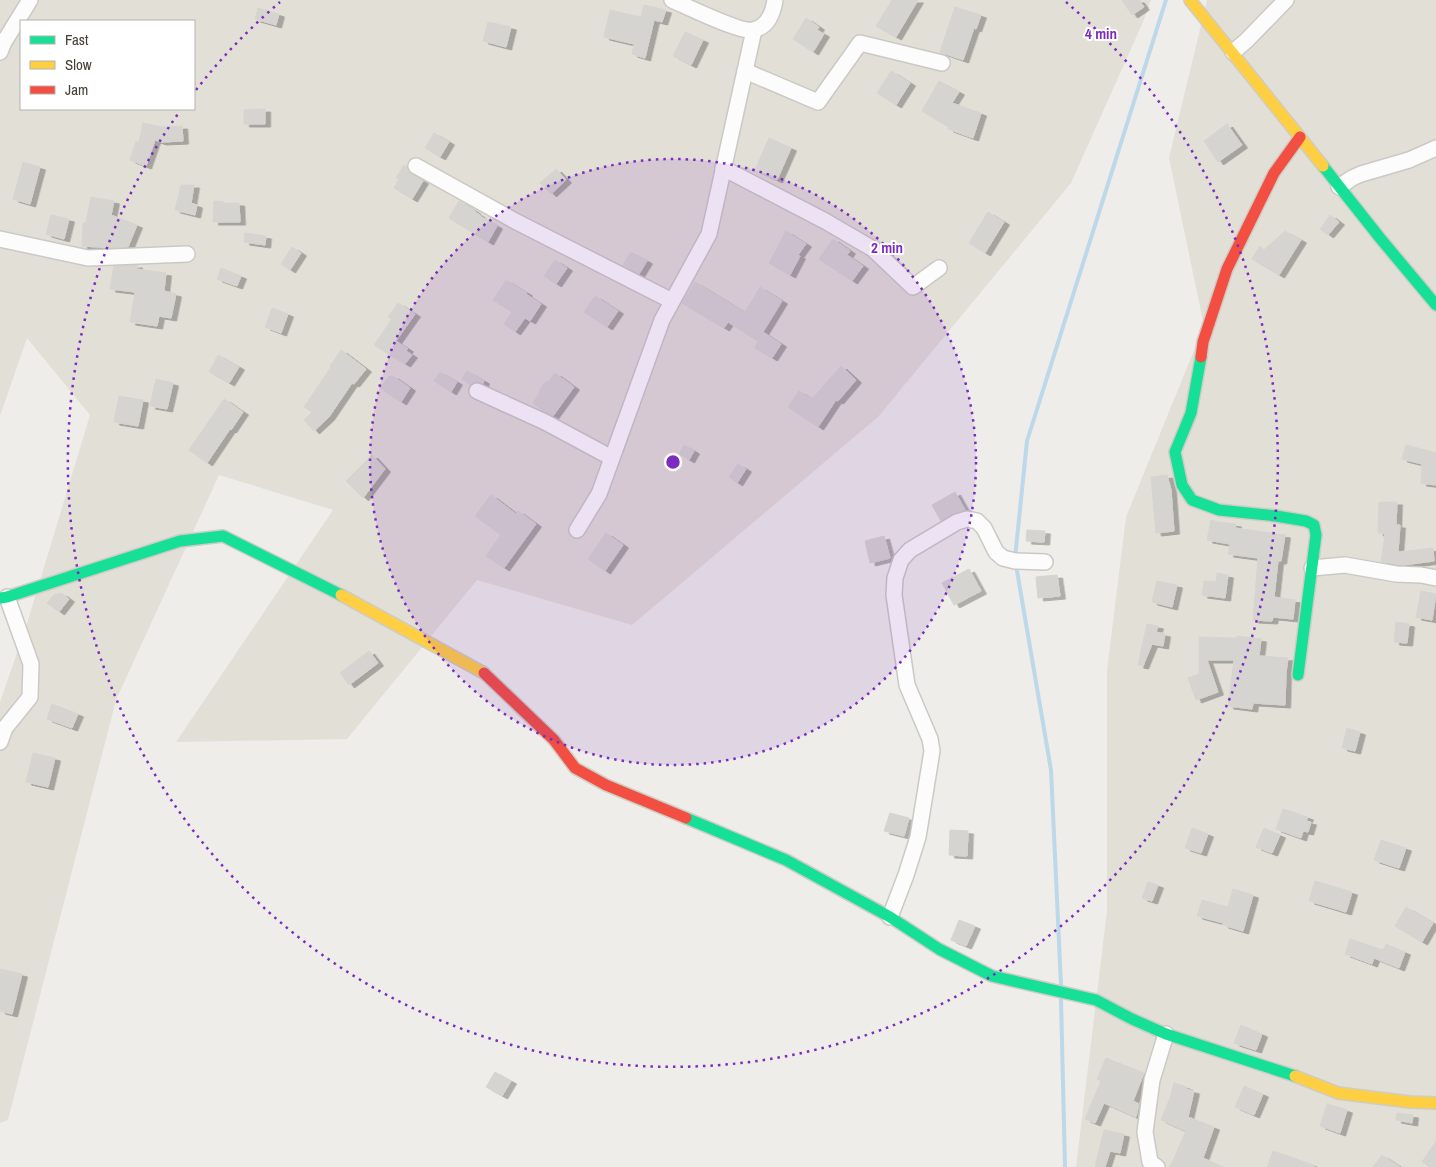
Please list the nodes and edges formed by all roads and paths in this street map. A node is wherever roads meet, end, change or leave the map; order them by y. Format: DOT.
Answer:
graph roads {
  1 [pos="30,0"];
  2 [pos="672,0"];
  3 [pos="775,0"];
  4 [pos="1190,0"];
  5 [pos="1286,0"];
  6 [pos="754,30"];
  7 [pos="1,46"];
  8 [pos="1233,52"];
  9 [pos="942,63"];
  10 [pos="744,72"];
  11 [pos="1300,137"];
  12 [pos="1436,148"];
  13 [pos="416,166"];
  14 [pos="723,168"];
  15 [pos="1339,186"];
  16 [pos="0,239"];
  17 [pos="187,254"];
  18 [pos="939,268"];
  19 [pos="672,301"];
  20 [pos="1436,304"];
  21 [pos="477,391"];
  22 [pos="612,458"];
  23 [pos="576,530"];
  24 [pos="1045,562"];
  25 [pos="1312,568"];
  26 [pos="1436,578"];
  27 [pos="3,597"];
  28 [pos="1298,675"];
  29 [pos="0,742"];
  30 [pos="890,917"];
  31 [pos="1166,1034"];
  32 [pos="1436,1103"];
  33 [pos="1157,1167"];
  1 -- 7 [label="street"];
  2 -- 6 [label="street"];
  3 -- 6 [label="street"];
  4 -- 8 [label="street"];
  5 -- 8 [label="street"];
  6 -- 10 [label="street"];
  8 -- 11 [label="street"];
  9 -- 10 [label="street"];
  10 -- 14 [label="street"];
  11 -- 15 [label="street"];
  11 -- 25 [label="street"];
  12 -- 15 [label="street"];
  13 -- 19 [label="street"];
  14 -- 18 [label="street"];
  14 -- 19 [label="street"];
  15 -- 20 [label="street"];
  16 -- 17 [label="street"];
  19 -- 22 [label="street"];
  21 -- 22 [label="street"];
  22 -- 23 [label="street"];
  24 -- 30 [label="street"];
  25 -- 26 [label="street"];
  25 -- 28 [label="street"];
  27 -- 29 [label="street"];
  27 -- 30 [label="street"];
  30 -- 31 [label="street"];
  31 -- 32 [label="street"];
  31 -- 33 [label="street"];
}
